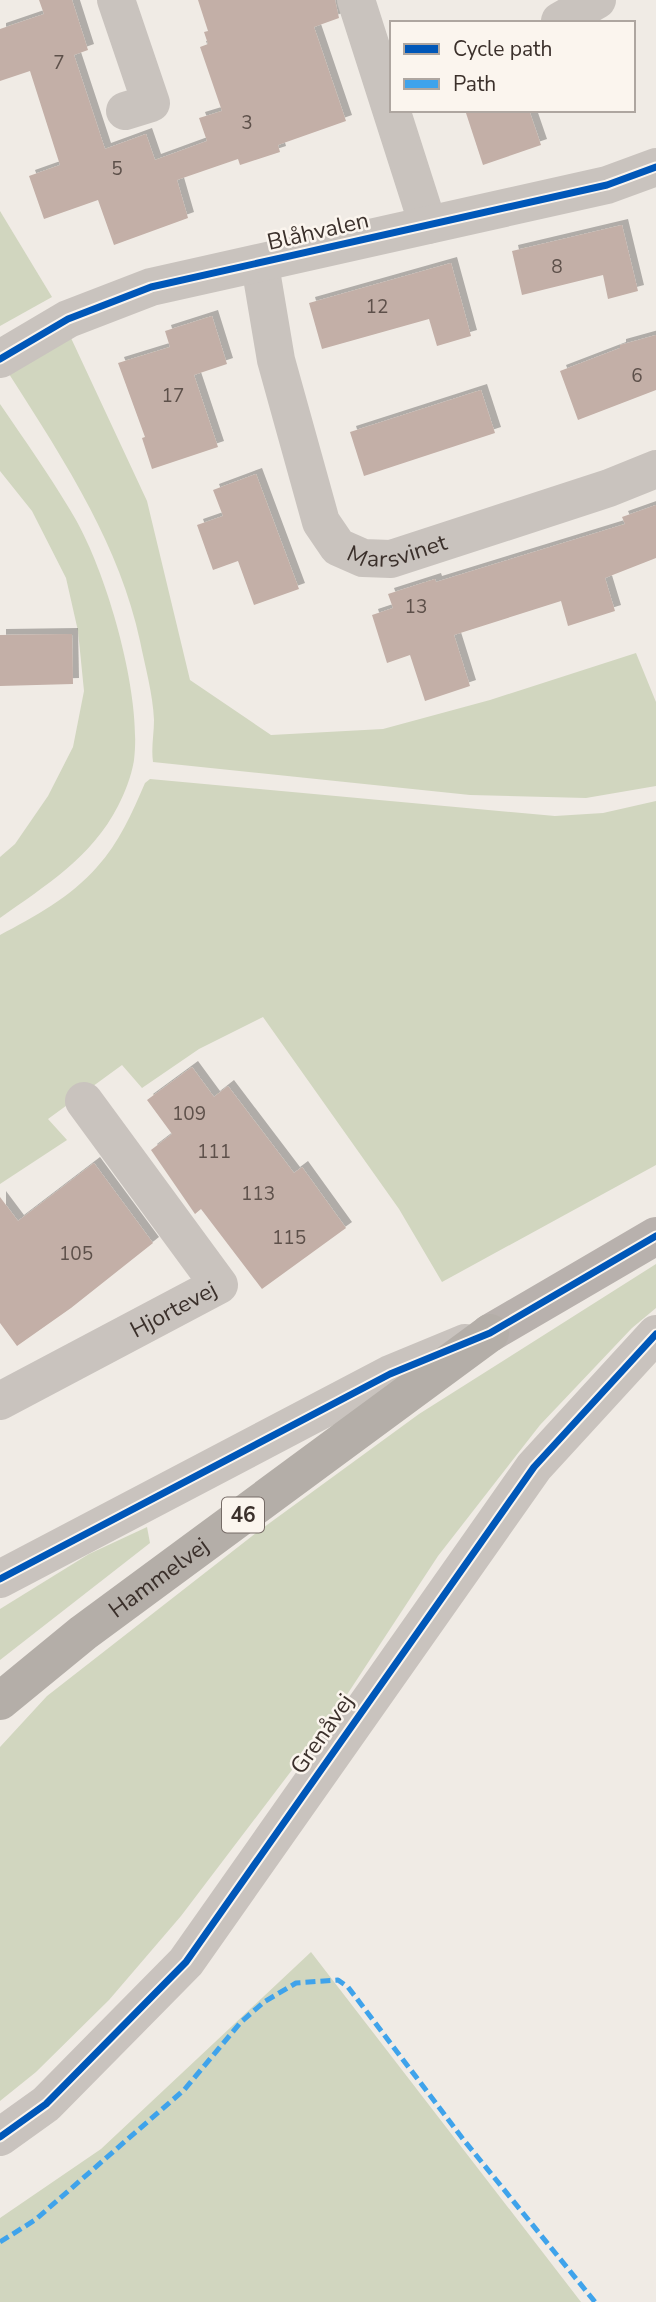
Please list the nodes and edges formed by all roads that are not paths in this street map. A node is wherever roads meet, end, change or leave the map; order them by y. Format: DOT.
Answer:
graph roads {
  1 [pos="116,0"];
  2 [pos="356,0"];
  3 [pos="597,0"];
  4 [pos="560,21"];
  5 [pos="390,106"];
  6 [pos="125,111"];
  7 [pos="392,112"];
  8 [pos="656,167"];
  9 [pos="428,225"];
  10 [pos="260,265"];
  11 [pos="0,359"];
  12 [pos="656,469"];
  13 [pos="84,1101"];
  14 [pos="656,1236"];
  15 [pos="490,1333"];
  16 [pos="656,1334"];
  17 [pos="0,1401"];
  18 [pos="0,1579"];
  19 [pos="0,1701"];
  20 [pos="0,2137"];
  1 -- 6 [label="street"];
  2 -- 5 [label="street"];
  3 -- 4 [label="street"];
  7 -- 9 [label="street"];
  8 -- 9 [label="street, Blåhvalen"];
  9 -- 10 [label="street, Blåhvalen"];
  10 -- 11 [label="street, Blåhvalen"];
  10 -- 12 [label="street, Marsvinet"];
  13 -- 17 [label="street, Hjortevej"];
  14 -- 15 [label="main road, 46"];
  15 -- 18 [label="street"];
  15 -- 19 [label="highway, Hammelvej / 46"];
  16 -- 20 [label="street, Grenåvej"];
}
